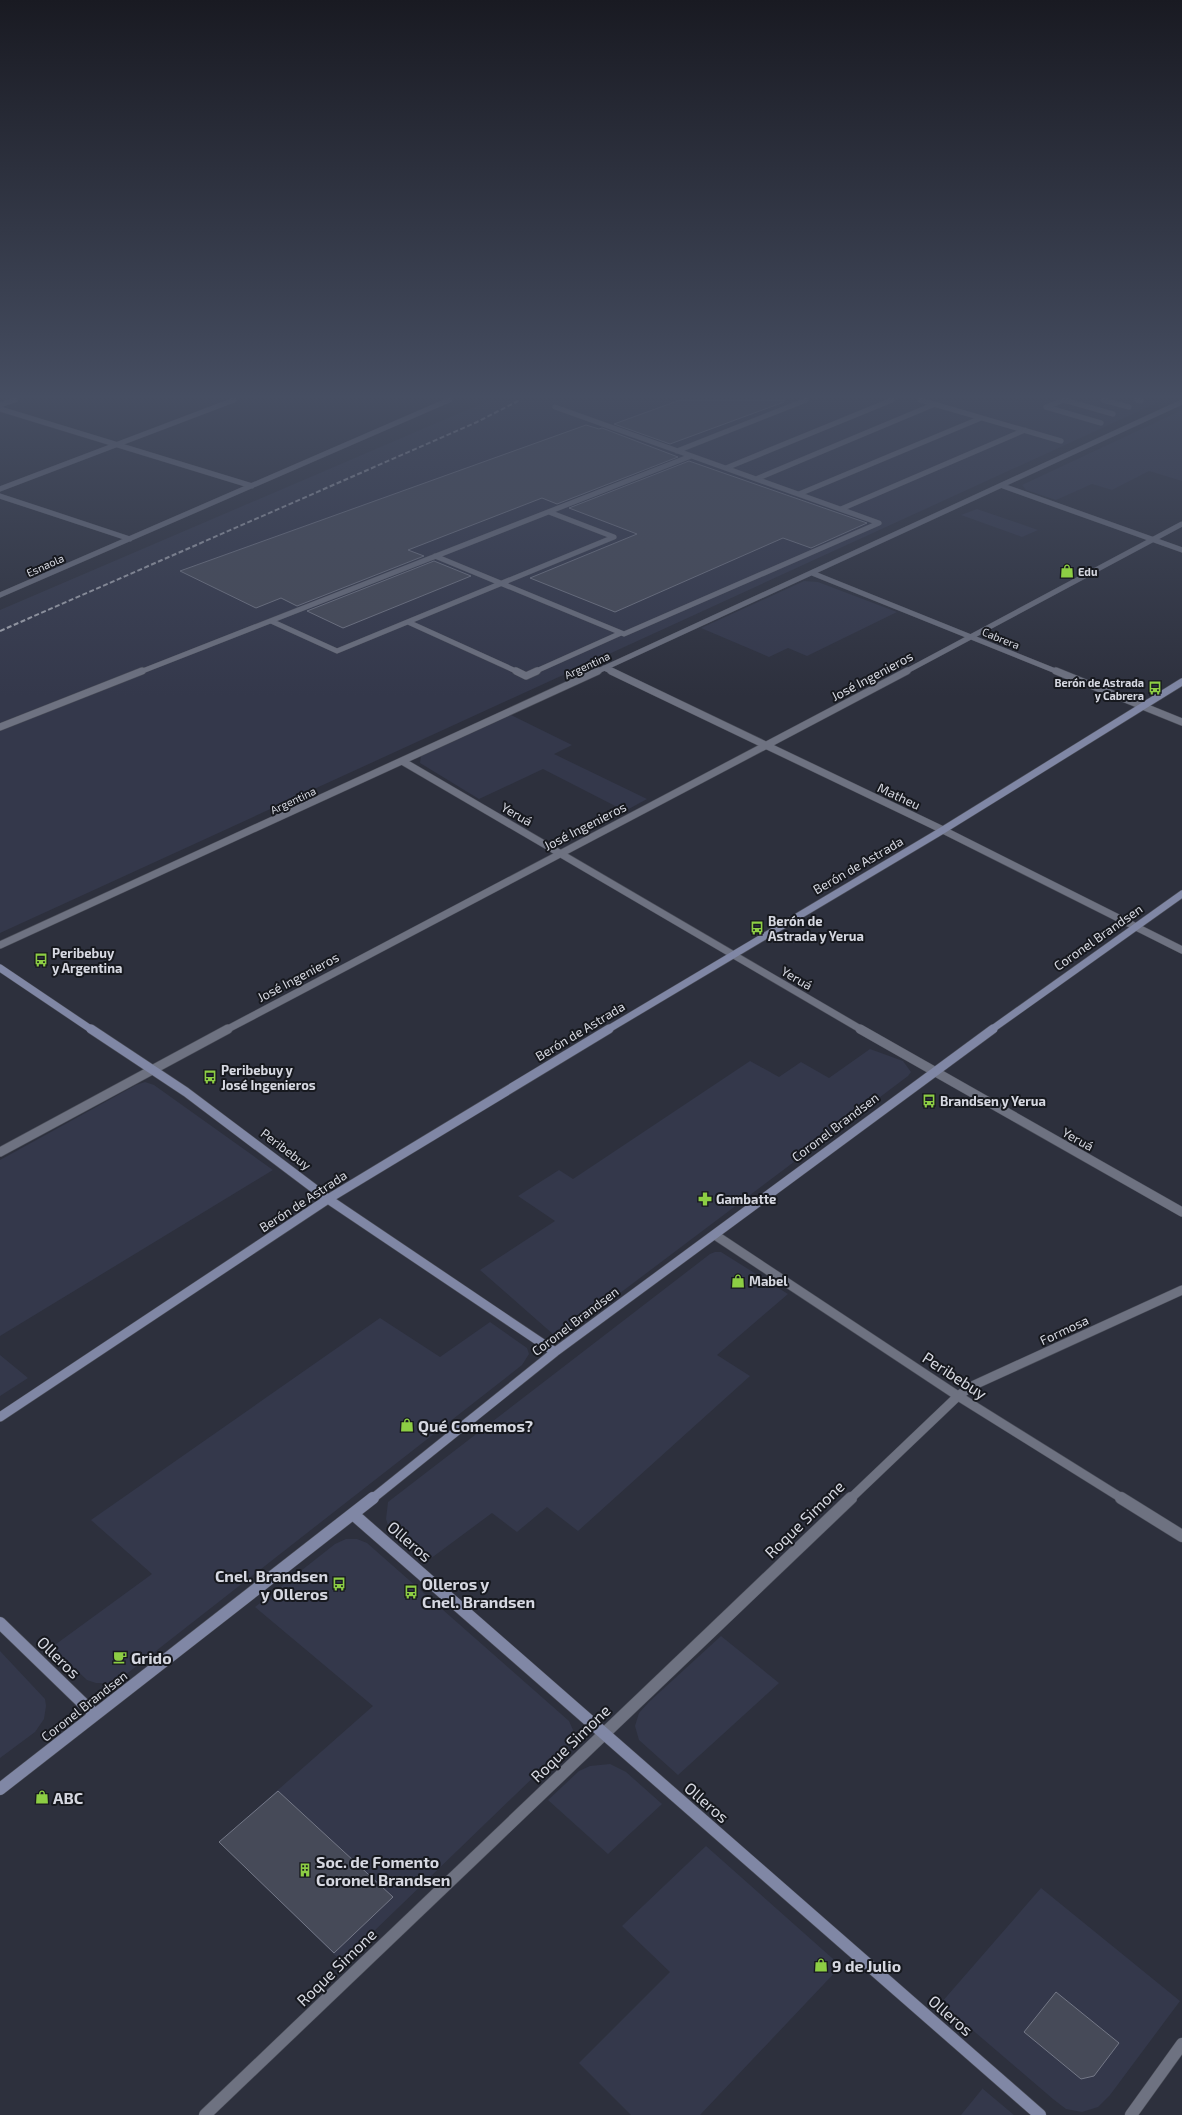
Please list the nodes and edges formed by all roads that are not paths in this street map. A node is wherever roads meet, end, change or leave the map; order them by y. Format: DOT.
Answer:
graph roads {
  1 [pos="8,499"];
  2 [pos="223,499"];
  3 [pos="583,499"];
  4 [pos="812,499"];
  5 [pos="865,499"];
  6 [pos="975,499"];
  7 [pos="1038,499"];
  8 [pos="841,509"];
  9 [pos="549,512"];
  10 [pos="1182,524"];
  11 [pos="130,539"];
  12 [pos="1151,540"];
  13 [pos="1182,550"];
  14 [pos="435,556"];
  15 [pos="812,573"];
  16 [pos="501,583"];
  17 [pos="0,595"];
  18 [pos="271,621"];
  19 [pos="408,622"];
  20 [pos="621,633"];
  21 [pos="972,637"];
  22 [pos="604,668"];
  23 [pos="1182,682"];
  24 [pos="1143,707"];
  25 [pos="1182,722"];
  26 [pos="0,727"];
  27 [pos="765,746"];
  28 [pos="402,761"];
  29 [pos="943,830"];
  30 [pos="559,853"];
  31 [pos="1182,894"];
  32 [pos="1135,927"];
  33 [pos="0,946"];
  34 [pos="1182,950"];
  35 [pos="733,954"];
  36 [pos="0,968"];
  37 [pos="151,1068"];
  38 [pos="933,1071"];
  39 [pos="0,1152"];
  40 [pos="328,1199"];
  41 [pos="1182,1212"];
  42 [pos="715,1235"];
  43 [pos="1182,1290"];
  44 [pos="555,1352"];
  45 [pos="958,1396"];
  46 [pos="0,1417"];
  47 [pos="353,1514"];
  48 [pos="1182,1536"];
  49 [pos="0,1623"];
  50 [pos="95,1715"];
  51 [pos="604,1734"];
  52 [pos="0,1789"];
  53 [pos="1182,2044"];
  54 [pos="205,2115"];
  55 [pos="1040,2115"];
  56 [pos="1131,2115"];
  1 -- 11 [label="street"];
  2 -- 11 [label="street, Esnaola"];
  3 -- 9 [label="street"];
  4 -- 8 [label="street"];
  5 -- 8 [label="street"];
  6 -- 15 [label="street, Argentina"];
  7 -- 12 [label="street"];
  8 -- 20 [label="street"];
  9 -- 14 [label="street"];
  9 -- 16 [label="street"];
  10 -- 12 [label="street, José Ingenieros"];
  11 -- 17 [label="street, Esnaola"];
  12 -- 13 [label="street"];
  12 -- 21 [label="street, José Ingenieros"];
  14 -- 16 [label="street"];
  14 -- 18 [label="street"];
  15 -- 21 [label="street, Cabrera"];
  15 -- 22 [label="street, Argentina"];
  16 -- 19 [label="street"];
  16 -- 20 [label="street"];
  18 -- 19 [label="street"];
  18 -- 26 [label="street"];
  19 -- 20 [label="street"];
  21 -- 24 [label="street, Cabrera"];
  21 -- 27 [label="street, José Ingenieros"];
  22 -- 27 [label="street, Matheu"];
  22 -- 28 [label="street, Argentina"];
  23 -- 24 [label="street, Berón de Astrada"];
  24 -- 25 [label="street, Cabrera"];
  24 -- 29 [label="street, Berón de Astrada"];
  27 -- 29 [label="street, Matheu"];
  27 -- 30 [label="street, José Ingenieros"];
  28 -- 30 [label="street, Yeruá"];
  28 -- 33 [label="street, Argentina"];
  29 -- 32 [label="street, Matheu"];
  29 -- 35 [label="street, Berón de Astrada"];
  30 -- 35 [label="street, Yeruá"];
  30 -- 37 [label="street, José Ingenieros"];
  31 -- 32 [label="street, Coronel Brandsen"];
  32 -- 34 [label="street, Matheu"];
  32 -- 38 [label="street, Coronel Brandsen"];
  35 -- 38 [label="street, Yeruá"];
  35 -- 40 [label="street, Berón de Astrada"];
  36 -- 37 [label="street, Peribebuy"];
  37 -- 39 [label="street, José Ingenieros"];
  37 -- 40 [label="street, Peribebuy"];
  38 -- 41 [label="street, Yeruá"];
  38 -- 42 [label="street, Coronel Brandsen"];
  40 -- 44 [label="street, Peribebuy"];
  40 -- 46 [label="street, Berón de Astrada"];
  42 -- 44 [label="street, Coronel Brandsen"];
  42 -- 45 [label="street, Peribebuy"];
  43 -- 45 [label="street, Formosa"];
  44 -- 47 [label="street, Coronel Brandsen"];
  45 -- 48 [label="street, Peribebuy"];
  45 -- 51 [label="street, Roque Simone"];
  47 -- 50 [label="street, Coronel Brandsen"];
  47 -- 51 [label="street, Olleros"];
  49 -- 50 [label="street, Olleros"];
  50 -- 52 [label="street, Coronel Brandsen"];
  51 -- 54 [label="street, Roque Simone"];
  51 -- 55 [label="street, Olleros"];
  53 -- 56 [label="street"];
}
